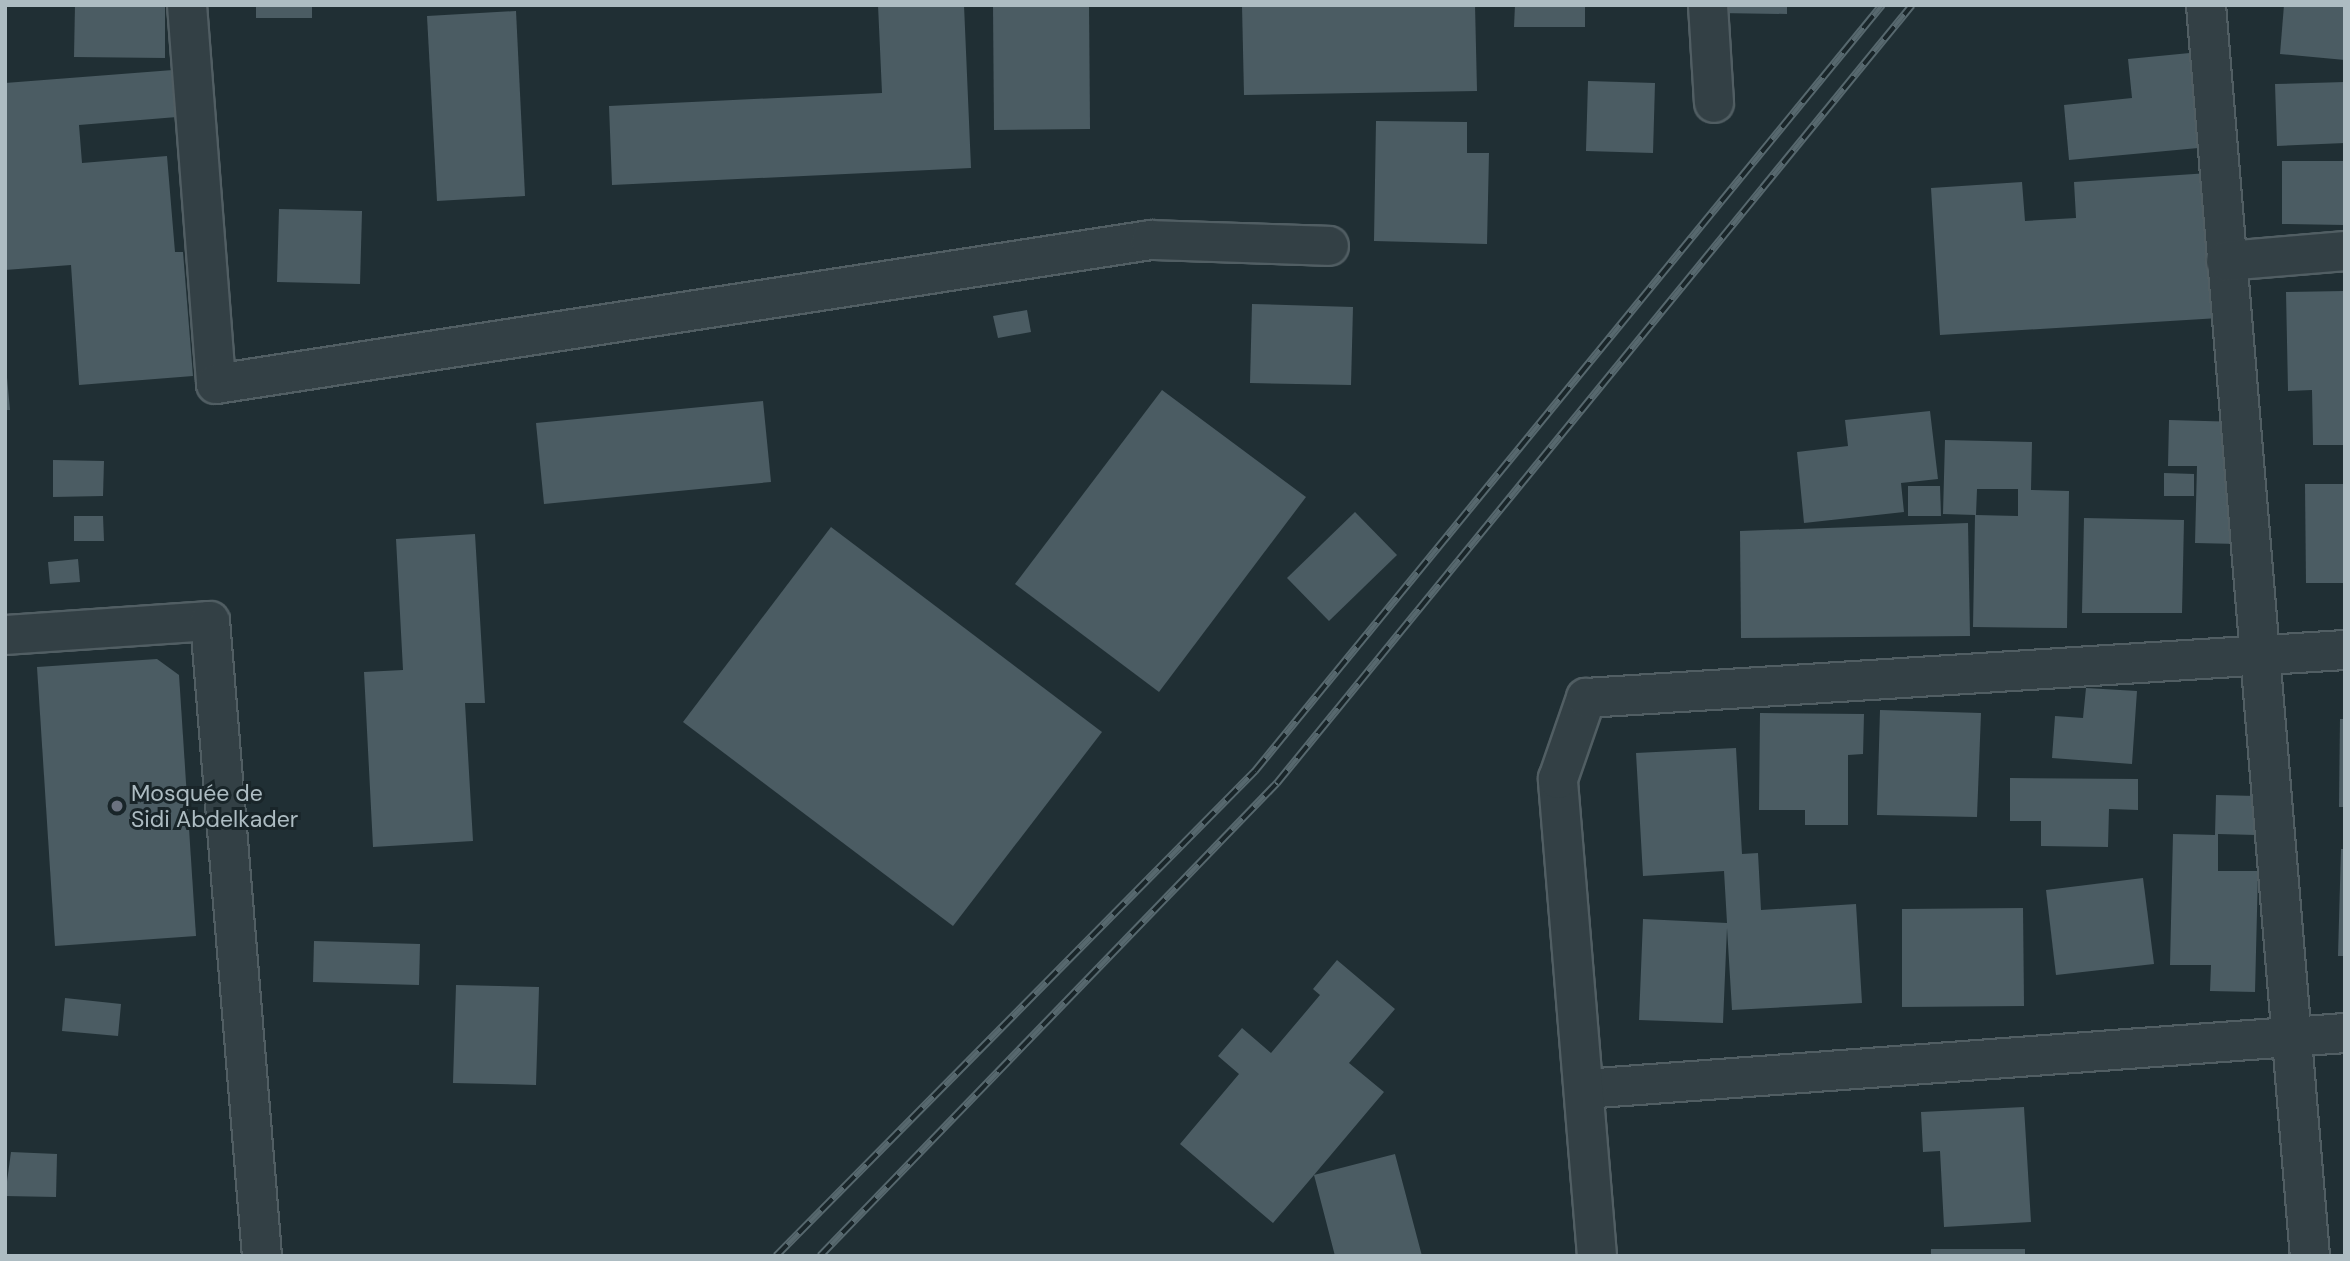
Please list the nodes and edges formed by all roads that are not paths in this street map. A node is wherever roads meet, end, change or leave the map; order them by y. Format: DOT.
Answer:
graph roads {
  1 [pos="187,5"];
  2 [pos="1707,5"];
  3 [pos="2206,5"];
  4 [pos="1714,103"];
  5 [pos="1329,246"];
  6 [pos="2345,251"];
  7 [pos="2226,261"];
  8 [pos="5,635"];
  9 [pos="2345,650"];
  10 [pos="2262,656"];
  11 [pos="2345,1032"];
  12 [pos="2291,1037"];
  13 [pos="1584,1089"];
  14 [pos="262,1256"];
  15 [pos="1597,1256"];
  16 [pos="2310,1256"];
  1 -- 5 [label="street"];
  2 -- 4 [label="street"];
  3 -- 7 [label="street"];
  6 -- 7 [label="street"];
  7 -- 10 [label="street"];
  8 -- 14 [label="street"];
  9 -- 10 [label="street"];
  10 -- 12 [label="street"];
  10 -- 13 [label="street"];
  11 -- 12 [label="street"];
  12 -- 13 [label="street"];
  12 -- 16 [label="street"];
  13 -- 15 [label="street"];
}
